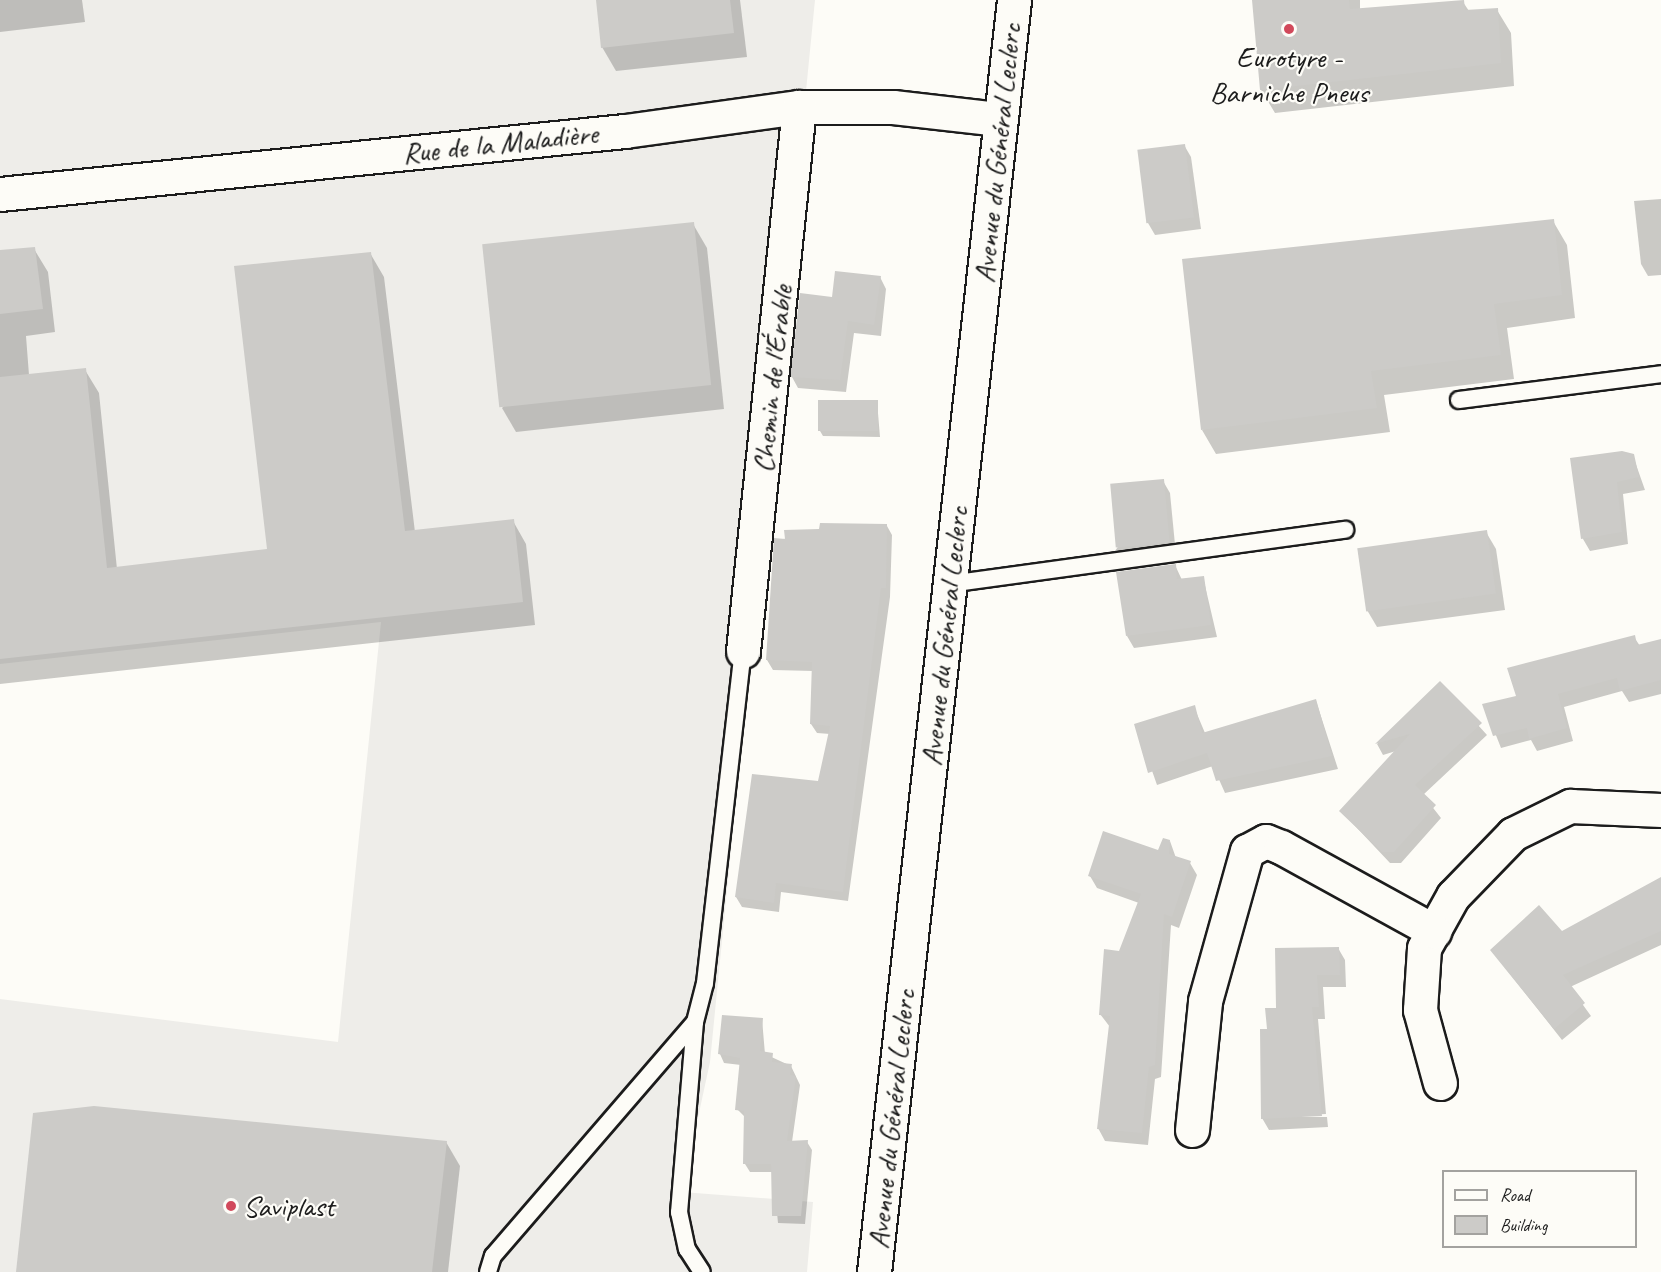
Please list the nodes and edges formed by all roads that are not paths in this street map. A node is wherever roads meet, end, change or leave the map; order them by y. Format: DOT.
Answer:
graph roads {
  1 [pos="1014,0"];
  2 [pos="799,107"];
  3 [pos="999,118"];
  4 [pos="0,194"];
  5 [pos="1661,374"];
  6 [pos="1459,400"];
  7 [pos="1345,531"];
  8 [pos="949,584"];
  9 [pos="743,651"];
  10 [pos="1661,810"];
  11 [pos="1434,931"];
  12 [pos="695,1022"];
  13 [pos="1440,1083"];
  14 [pos="1192,1130"];
  15 [pos="488,1272"];
  16 [pos="702,1272"];
  17 [pos="874,1272"];
  1 -- 3 [label="street, Avenue du Général Leclerc"];
  2 -- 3 [label="street, Rue de la Maladière"];
  2 -- 4 [label="street, Rue de la Maladière"];
  2 -- 9 [label="street, Chemin de l'Érable"];
  3 -- 8 [label="street, Avenue du Général Leclerc"];
  5 -- 6 [label="lane"];
  7 -- 8 [label="lane"];
  8 -- 17 [label="street, Avenue du Général Leclerc"];
  9 -- 12 [label="lane"];
  10 -- 11 [label="street"];
  11 -- 13 [label="street"];
  11 -- 14 [label="street"];
  12 -- 15 [label="lane"];
  12 -- 16 [label="lane"];
}
